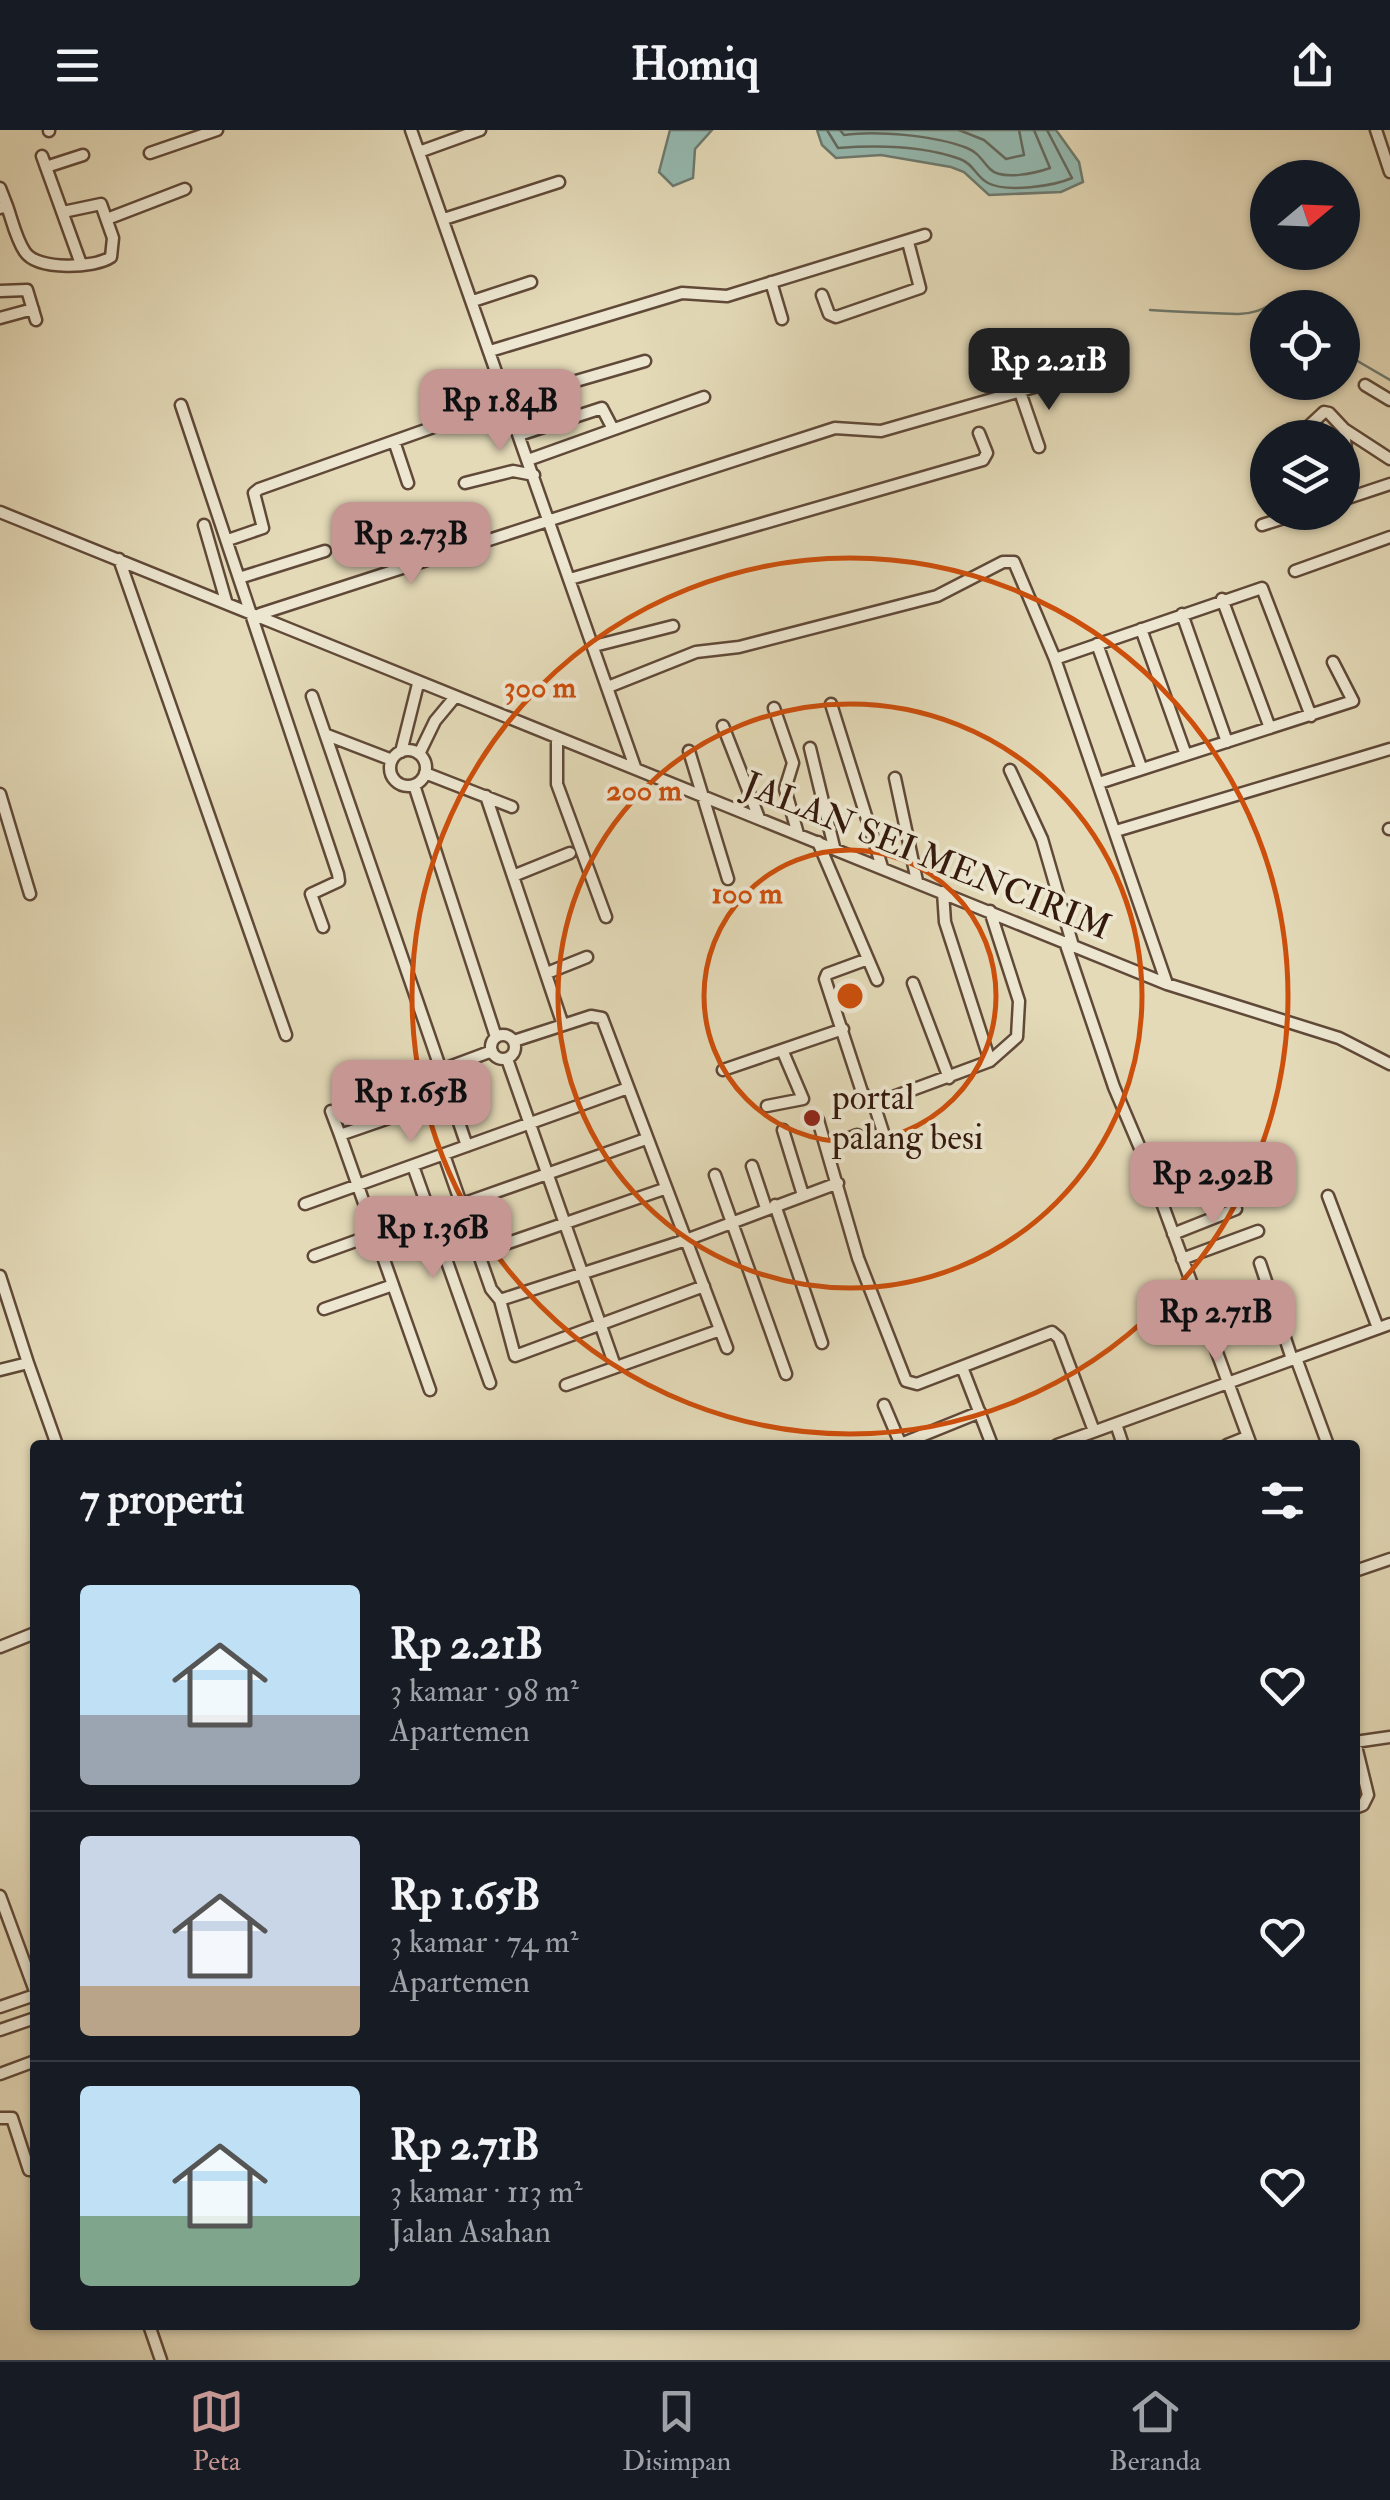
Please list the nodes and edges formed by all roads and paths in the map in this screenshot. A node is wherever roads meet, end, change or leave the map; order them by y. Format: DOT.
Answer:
graph roads {
  1 [pos="217,130"];
  2 [pos="412,130"];
  3 [pos="480,130"];
  4 [pos="1376,130"];
  5 [pos="419,152"];
  6 [pos="150,153"];
  7 [pos="83,156"];
  8 [pos="1390,172"];
  9 [pos="559,182"];
  10 [pos="0,188"];
  11 [pos="185,189"];
  12 [pos="3,207"];
  13 [pos="63,212"];
  14 [pos="444,219"];
  15 [pos="106,220"];
  16 [pos="925,235"];
  17 [pos="908,242"];
  18 [pos="81,264"];
  19 [pos="531,282"];
  20 [pos="771,282"];
  21 [pos="0,291"];
  22 [pos="822,295"];
  23 [pos="473,302"];
  24 [pos="0,318"];
  25 [pos="782,319"];
  26 [pos="490,351"];
  27 [pos="644,360"];
  28 [pos="1052,382"];
  29 [pos="1365,384"];
  30 [pos="1020,392"];
  31 [pos="704,398"];
  32 [pos="1390,400"];
  33 [pos="507,401"];
  34 [pos="180,405"];
  35 [pos="612,429"];
  36 [pos="979,433"];
  37 [pos="520,435"];
  38 [pos="1360,439"];
  39 [pos="394,441"];
  40 [pos="1039,447"];
  41 [pos="1390,459"];
  42 [pos="528,460"];
  43 [pos="534,475"];
  44 [pos="408,483"];
  45 [pos="465,484"];
  46 [pos="1390,484"];
  47 [pos="1360,494"];
  48 [pos="0,512"];
  49 [pos="548,517"];
  50 [pos="204,525"];
  51 [pos="1390,538"];
  52 [pos="228,540"];
  53 [pos="324,551"];
  54 [pos="119,558"];
  55 [pos="1295,571"];
  56 [pos="239,578"];
  57 [pos="570,579"];
  58 [pos="1222,599"];
  59 [pos="226,601"];
  60 [pos="254,612"];
  61 [pos="1182,614"];
  62 [pos="673,626"];
  63 [pos="1141,629"];
  64 [pos="1097,644"];
  65 [pos="594,646"];
  66 [pos="1055,659"];
  67 [pos="1333,662"];
  68 [pos="418,684"];
  69 [pos="608,687"];
  70 [pos="312,696"];
  71 [pos="455,697"];
  72 [pos="831,704"];
  73 [pos="774,708"];
  74 [pos="414,712"];
  75 [pos="1312,716"];
  76 [pos="435,721"];
  77 [pos="723,726"];
  78 [pos="1270,728"];
  79 [pos="327,735"];
  80 [pos="557,740"];
  81 [pos="1227,742"];
  82 [pos="810,748"];
  83 [pos="1390,749"];
  84 [pos="689,751"];
  85 [pos="419,754"];
  86 [pos="1186,754"];
  87 [pos="397,756"];
  88 [pos="636,768"];
  89 [pos="1141,768"];
  90 [pos="1010,770"];
  91 [pos="425,773"];
  92 [pos="895,778"];
  93 [pos="1099,782"];
  94 [pos="414,785"];
  95 [pos="0,794"];
  96 [pos="486,796"];
  97 [pos="705,796"];
  98 [pos="512,808"];
  99 [pos="759,818"];
  100 [pos="1116,831"];
  101 [pos="798,834"];
  102 [pos="818,842"];
  103 [pos="834,848"];
  104 [pos="570,853"];
  105 [pos="882,867"];
  106 [pos="513,876"];
  107 [pos="728,879"];
  108 [pos="918,881"];
  109 [pos="943,892"];
  110 [pos="30,894"];
  111 [pos="990,911"];
  112 [pos="606,917"];
  113 [pos="323,927"];
  114 [pos="1069,944"];
  115 [pos="587,957"];
  116 [pos="868,959"];
  117 [pos="547,973"];
  118 [pos="877,980"];
  119 [pos="912,983"];
  120 [pos="1167,984"];
  121 [pos="563,1025"];
  122 [pos="843,1029"];
  123 [pos="286,1035"];
  124 [pos="496,1037"];
  125 [pos="514,1041"];
  126 [pos="492,1051"];
  127 [pos="783,1052"];
  128 [pos="507,1059"];
  129 [pos="990,1062"];
  130 [pos="1390,1064"];
  131 [pos="441,1070"];
  132 [pos="723,1070"];
  133 [pos="949,1078"];
  134 [pos="628,1088"];
  135 [pos="450,1097"];
  136 [pos="874,1104"];
  137 [pos="767,1106"];
  138 [pos="331,1110"];
  139 [pos="818,1120"];
  140 [pos="530,1123"];
  141 [pos="782,1130"];
  142 [pos="883,1132"];
  143 [pos="857,1135"];
  144 [pos="340,1136"];
  145 [pos="646,1139"];
  146 [pos="467,1146"];
  147 [pos="828,1147"];
  148 [pos="444,1155"];
  149 [pos="1220,1160"];
  150 [pos="413,1166"];
  151 [pos="752,1166"];
  152 [pos="549,1175"];
  153 [pos="715,1175"];
  154 [pos="838,1182"];
  155 [pos="358,1186"];
  156 [pos="664,1189"];
  157 [pos="804,1195"];
  158 [pos="1328,1196"];
  159 [pos="305,1204"];
  160 [pos="462,1204"];
  161 [pos="771,1206"];
  162 [pos="731,1222"];
  163 [pos="566,1225"];
  164 [pos="1258,1231"];
  165 [pos="375,1234"];
  166 [pos="1173,1234"];
  167 [pos="686,1240"];
  168 [pos="479,1254"];
  169 [pos="314,1256"];
  170 [pos="1182,1260"];
  171 [pos="1260,1263"];
  172 [pos="583,1275"];
  173 [pos="0,1276"];
  174 [pos="393,1285"];
  175 [pos="704,1286"];
  176 [pos="500,1300"];
  177 [pos="324,1309"];
  178 [pos="600,1326"];
  179 [pos="1384,1326"];
  180 [pos="720,1330"];
  181 [pos="822,1343"];
  182 [pos="727,1348"];
  183 [pos="1294,1359"];
  184 [pos="28,1363"];
  185 [pos="615,1366"];
  186 [pos="962,1367"];
  187 [pos="0,1370"];
  188 [pos="786,1374"];
  189 [pos="1228,1382"];
  190 [pos="490,1383"];
  191 [pos="566,1385"];
  192 [pos="430,1390"];
  193 [pos="884,1404"];
  194 [pos="980,1412"];
  195 [pos="1116,1424"];
  196 [pos="1094,1431"];
  197 [pos="55,1440"];
  198 [pos="899,1440"];
  199 [pos="911,1440"];
  200 [pos="990,1440"];
  201 [pos="1070,1440"];
  202 [pos="1121,1440"];
  203 [pos="1249,1440"];
  204 [pos="1326,1440"];
  205 [pos="1390,1559"];
  206 [pos="1360,1568"];
  207 [pos="30,1635"];
  208 [pos="0,1647"];
  209 [pos="1390,1737"];
  210 [pos="1360,1741"];
  211 [pos="1360,1763"];
  212 [pos="1360,1806"];
  213 [pos="0,1896"];
  214 [pos="30,1979"];
  215 [pos="30,1995"];
  216 [pos="0,2007"];
  217 [pos="30,2020"];
  218 [pos="0,2030"];
  219 [pos="30,2063"];
  220 [pos="0,2074"];
  221 [pos="0,2118"];
  222 [pos="29,2170"];
  223 [pos="151,2330"];
  224 [pos="161,2360"];
  1 -- 6 [label="street"];
  2 -- 5 [label="street"];
  3 -- 5 [label="street"];
  4 -- 8 [label="street"];
  5 -- 14 [label="street"];
  7 -- 13 [label="street"];
  9 -- 14 [label="street"];
  10 -- 12 [label="street"];
  11 -- 15 [label="street"];
  12 -- 18 [label="street"];
  13 -- 15 [label="street"];
  13 -- 18 [label="street"];
  14 -- 23 [label="street"];
  15 -- 18 [label="street"];
  16 -- 17 [label="street"];
  17 -- 20 [label="street"];
  17 -- 22 [label="street"];
  19 -- 23 [label="street"];
  20 -- 25 [label="street"];
  20 -- 26 [label="street"];
  21 -- 24 [label="street"];
  23 -- 26 [label="street"];
  26 -- 33 [label="street"];
  27 -- 33 [label="street"];
  28 -- 30 [label="street"];
  29 -- 32 [label="street"];
  30 -- 40 [label="street"];
  30 -- 49 [label="street"];
  31 -- 35 [label="street"];
  33 -- 37 [label="street"];
  33 -- 39 [label="street"];
  34 -- 52 [label="street"];
  35 -- 37 [label="street"];
  35 -- 42 [label="street"];
  36 -- 57 [label="street"];
  37 -- 42 [label="street"];
  38 -- 41 [label="street"];
  39 -- 44 [label="street"];
  39 -- 52 [label="street"];
  42 -- 43 [label="street"];
  43 -- 45 [label="street"];
  43 -- 49 [label="street"];
  46 -- 47 [label="street"];
  48 -- 54 [label="street, JALAN SEI MENCIRIM"];
  49 -- 57 [label="street"];
  49 -- 60 [label="street"];
  50 -- 59 [label="street"];
  51 -- 55 [label="street"];
  52 -- 56 [label="street"];
  53 -- 56 [label="street"];
  54 -- 59 [label="street, JALAN SEI MENCIRIM"];
  54 -- 123 [label="street"];
  56 -- 60 [label="street"];
  57 -- 65 [label="street"];
  58 -- 61 [label="street"];
  58 -- 75 [label="street"];
  58 -- 78 [label="street"];
  59 -- 60 [label="street, JALAN SEI MENCIRIM"];
  60 -- 68 [label="street, JALAN SEI MENCIRIM"];
  60 -- 113 [label="street"];
  61 -- 63 [label="street"];
  61 -- 81 [label="street"];
  62 -- 65 [label="street"];
  63 -- 64 [label="street"];
  63 -- 86 [label="street"];
  64 -- 66 [label="street"];
  64 -- 89 [label="street"];
  65 -- 69 [label="street"];
  66 -- 69 [label="street"];
  66 -- 93 [label="street"];
  67 -- 75 [label="street"];
  68 -- 71 [label="street, JALAN SEI MENCIRIM"];
  68 -- 74 [label="street"];
  69 -- 88 [label="street"];
  70 -- 79 [label="street"];
  71 -- 76 [label="street"];
  71 -- 80 [label="street, JALAN SEI MENCIRIM"];
  72 -- 105 [label="street"];
  73 -- 101 [label="street"];
  74 -- 76 [label="street"];
  74 -- 87 [label="street"];
  75 -- 78 [label="street"];
  76 -- 85 [label="street"];
  77 -- 99 [label="street"];
  78 -- 81 [label="street"];
  79 -- 87 [label="street"];
  79 -- 131 [label="street"];
  80 -- 88 [label="street, JALAN SEI MENCIRIM"];
  80 -- 112 [label="street"];
  81 -- 86 [label="street"];
  82 -- 103 [label="street"];
  83 -- 100 [label="street"];
  84 -- 97 [label="street"];
  85 -- 87 [label="street"];
  85 -- 91 [label="street"];
  86 -- 89 [label="street"];
  87 -- 94 [label="street"];
  88 -- 97 [label="street, JALAN SEI MENCIRIM"];
  89 -- 93 [label="street"];
  90 -- 114 [label="street"];
  91 -- 94 [label="street"];
  91 -- 96 [label="street"];
  92 -- 108 [label="street"];
  93 -- 100 [label="street"];
  94 -- 124 [label="street"];
  95 -- 110 [label="street"];
  96 -- 98 [label="street"];
  96 -- 106 [label="street"];
  97 -- 99 [label="street, JALAN SEI MENCIRIM"];
  97 -- 107 [label="street"];
  99 -- 101 [label="street, JALAN SEI MENCIRIM"];
  100 -- 120 [label="street"];
  101 -- 102 [label="street, JALAN SEI MENCIRIM"];
  102 -- 103 [label="street, JALAN SEI MENCIRIM"];
  102 -- 116 [label="street"];
  103 -- 105 [label="street, JALAN SEI MENCIRIM"];
  104 -- 106 [label="street"];
  105 -- 108 [label="street, JALAN SEI MENCIRIM"];
  106 -- 117 [label="street"];
  108 -- 109 [label="street, JALAN SEI MENCIRIM"];
  109 -- 111 [label="street, JALAN SEI MENCIRIM"];
  109 -- 129 [label="street"];
  111 -- 114 [label="street, JALAN SEI MENCIRIM"];
  111 -- 129 [label="street"];
  114 -- 120 [label="street, JALAN SEI MENCIRIM"];
  114 -- 166 [label="street"];
  115 -- 117 [label="street"];
  116 -- 118 [label="street"];
  116 -- 122 [label="street"];
  117 -- 121 [label="street"];
  119 -- 133 [label="street"];
  120 -- 130 [label="street, JALAN SEI MENCIRIM"];
  121 -- 125 [label="street"];
  121 -- 134 [label="street"];
  122 -- 127 [label="street"];
  122 -- 136 [label="street"];
  124 -- 125 [label="street"];
  124 -- 126 [label="street"];
  125 -- 128 [label="street"];
  126 -- 128 [label="street"];
  126 -- 131 [label="street"];
  127 -- 132 [label="street"];
  127 -- 137 [label="street"];
  128 -- 140 [label="street"];
  129 -- 133 [label="street"];
  131 -- 135 [label="street"];
  133 -- 136 [label="street"];
  134 -- 140 [label="street"];
  134 -- 145 [label="street"];
  135 -- 144 [label="street"];
  135 -- 146 [label="street"];
  136 -- 142 [label="street"];
  138 -- 144 [label="street"];
  139 -- 147 [label="street"];
  140 -- 146 [label="street"];
  140 -- 152 [label="street"];
  141 -- 157 [label="street"];
  143 -- 147 [label="street"];
  144 -- 155 [label="street"];
  145 -- 152 [label="street"];
  145 -- 156 [label="street"];
  146 -- 148 [label="street"];
  147 -- 154 [label="street"];
  148 -- 150 [label="street"];
  148 -- 160 [label="street"];
  149 -- 166 [label="street"];
  150 -- 155 [label="street"];
  150 -- 190 [label="street"];
  151 -- 161 [label="street"];
  152 -- 160 [label="street"];
  152 -- 163 [label="street"];
  153 -- 162 [label="street"];
  154 -- 157 [label="street"];
  154 -- 186 [label="street"];
  155 -- 159 [label="street"];
  155 -- 165 [label="street"];
  156 -- 163 [label="street"];
  156 -- 167 [label="street"];
  157 -- 161 [label="street"];
  158 -- 179 [label="street"];
  160 -- 168 [label="street"];
  161 -- 162 [label="street"];
  161 -- 181 [label="street"];
  162 -- 167 [label="street"];
  162 -- 188 [label="street"];
  163 -- 168 [label="street"];
  163 -- 172 [label="street"];
  164 -- 170 [label="street"];
  165 -- 169 [label="street"];
  165 -- 174 [label="street"];
  166 -- 170 [label="street"];
  167 -- 172 [label="street"];
  167 -- 175 [label="street"];
  168 -- 176 [label="street"];
  170 -- 189 [label="street"];
  171 -- 183 [label="street"];
  172 -- 176 [label="street"];
  172 -- 178 [label="street"];
  173 -- 184 [label="street"];
  174 -- 177 [label="street"];
  174 -- 192 [label="street"];
  175 -- 178 [label="street"];
  175 -- 180 [label="street"];
  176 -- 178 [label="street"];
  178 -- 185 [label="street"];
  179 -- 183 [label="street"];
  180 -- 182 [label="street"];
  180 -- 185 [label="street"];
  183 -- 189 [label="street"];
  183 -- 204 [label="street"];
  184 -- 187 [label="street"];
  184 -- 197 [label="street"];
  185 -- 191 [label="street"];
  186 -- 194 [label="street"];
  186 -- 196 [label="street"];
  189 -- 195 [label="street"];
  189 -- 203 [label="street"];
  193 -- 198 [label="street"];
  194 -- 199 [label="street"];
  194 -- 200 [label="street"];
  195 -- 196 [label="street"];
  195 -- 202 [label="street"];
  196 -- 201 [label="street"];
  205 -- 206 [label="street"];
  207 -- 208 [label="street"];
  209 -- 210 [label="street"];
  211 -- 212 [label="street"];
  213 -- 214 [label="street"];
  215 -- 216 [label="street"];
  217 -- 218 [label="street"];
  219 -- 220 [label="street"];
  221 -- 222 [label="street"];
  223 -- 224 [label="street"];
}
